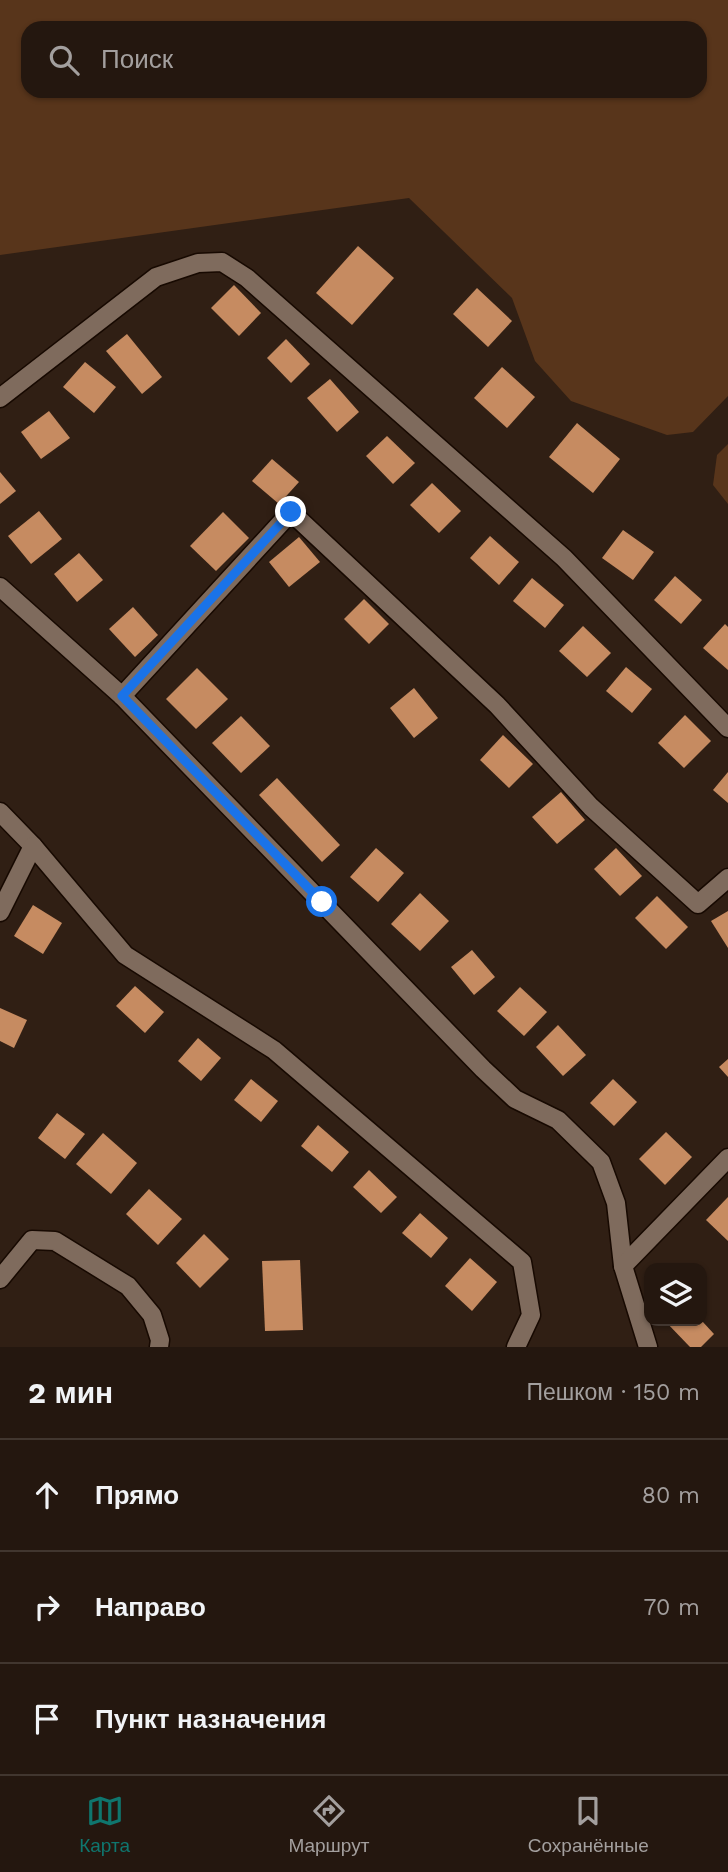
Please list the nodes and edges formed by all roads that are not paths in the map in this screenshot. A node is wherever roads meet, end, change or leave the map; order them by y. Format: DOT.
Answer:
graph roads {
  1 [pos="0,398"];
  2 [pos="0,587"];
  3 [pos="122,696"];
  4 [pos="728,728"];
  5 [pos="0,812"];
  6 [pos="33,846"];
  7 [pos="728,878"];
  8 [pos="0,912"];
  9 [pos="728,1158"];
  10 [pos="624,1266"];
  11 [pos="0,1279"];
  12 [pos="159,1347"];
  13 [pos="516,1347"];
  14 [pos="648,1347"];
  1 -- 4 [label="street"];
  2 -- 3 [label="street"];
  3 -- 7 [label="street"];
  3 -- 10 [label="street"];
  5 -- 6 [label="street"];
  6 -- 8 [label="street"];
  6 -- 13 [label="street"];
  9 -- 10 [label="street"];
  10 -- 14 [label="street"];
  11 -- 12 [label="street"];
}
